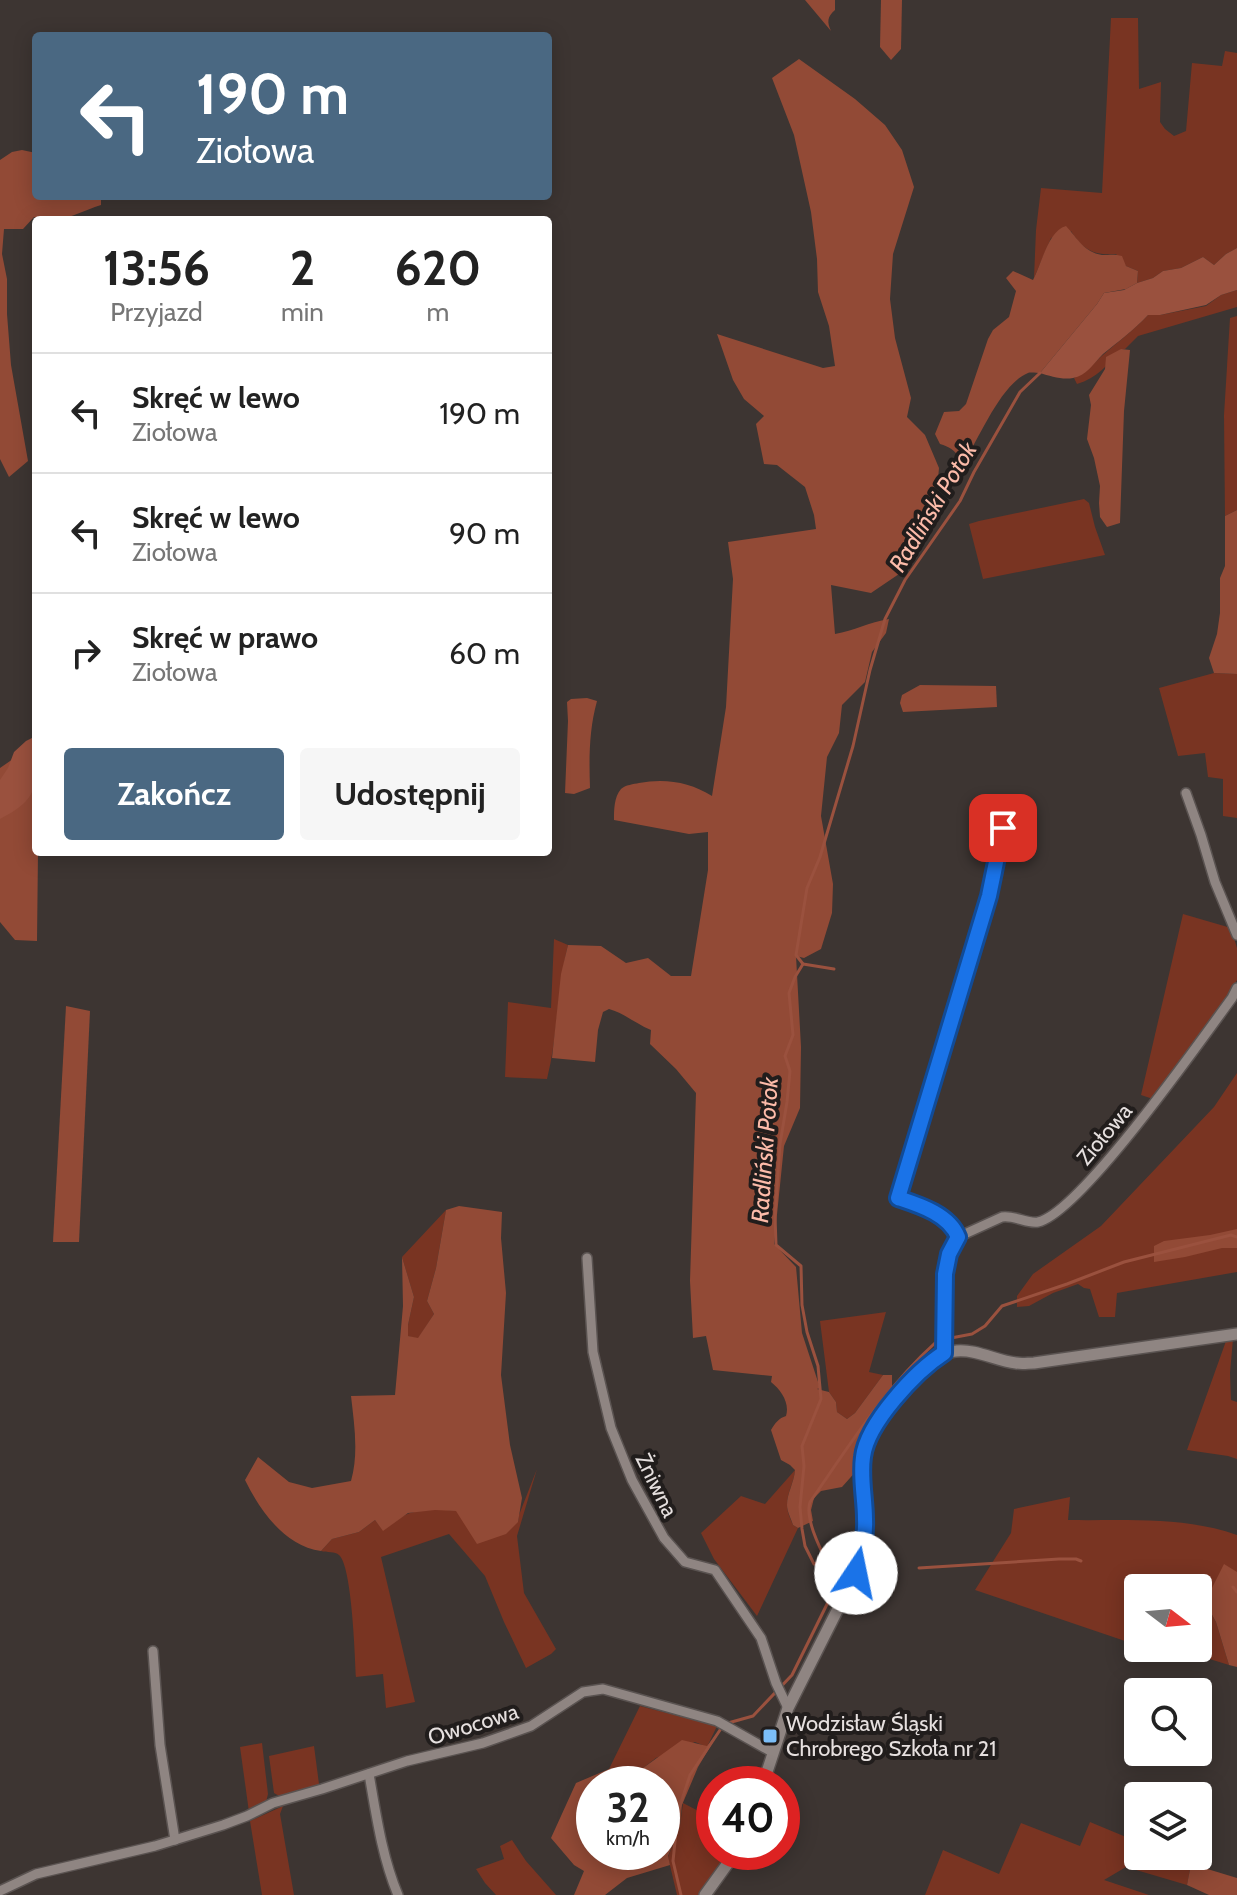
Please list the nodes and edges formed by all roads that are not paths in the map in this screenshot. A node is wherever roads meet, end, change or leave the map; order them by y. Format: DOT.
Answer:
graph roads {
  1 [pos="1186,793"];
  2 [pos="1004,803"];
  3 [pos="1237,935"];
  4 [pos="1237,988"];
  5 [pos="958,1237"];
  6 [pos="587,1258"];
  7 [pos="1237,1334"];
  8 [pos="944,1353"];
  9 [pos="153,1651"];
  10 [pos="788,1708"];
  11 [pos="772,1752"];
  12 [pos="768,1766"];
  13 [pos="369,1774"];
  14 [pos="175,1840"];
  15 [pos="723,1870"];
  16 [pos="0,1891"];
  17 [pos="398,1895"];
  18 [pos="705,1895"];
  1 -- 3 [label="street"];
  2 -- 5 [label="street"];
  4 -- 5 [label="street, Ziołowa"];
  5 -- 8 [label="street"];
  6 -- 10 [label="street, Żniwna"];
  7 -- 8 [label="street"];
  8 -- 10 [label="street"];
  9 -- 14 [label="street"];
  10 -- 11 [label="street"];
  11 -- 12 [label="street"];
  11 -- 13 [label="street, Owocowa"];
  13 -- 14 [label="street, Owocowa"];
  13 -- 17 [label="street"];
  14 -- 16 [label="street, Owocowa"];
  15 -- 18 [label="street"];
}
